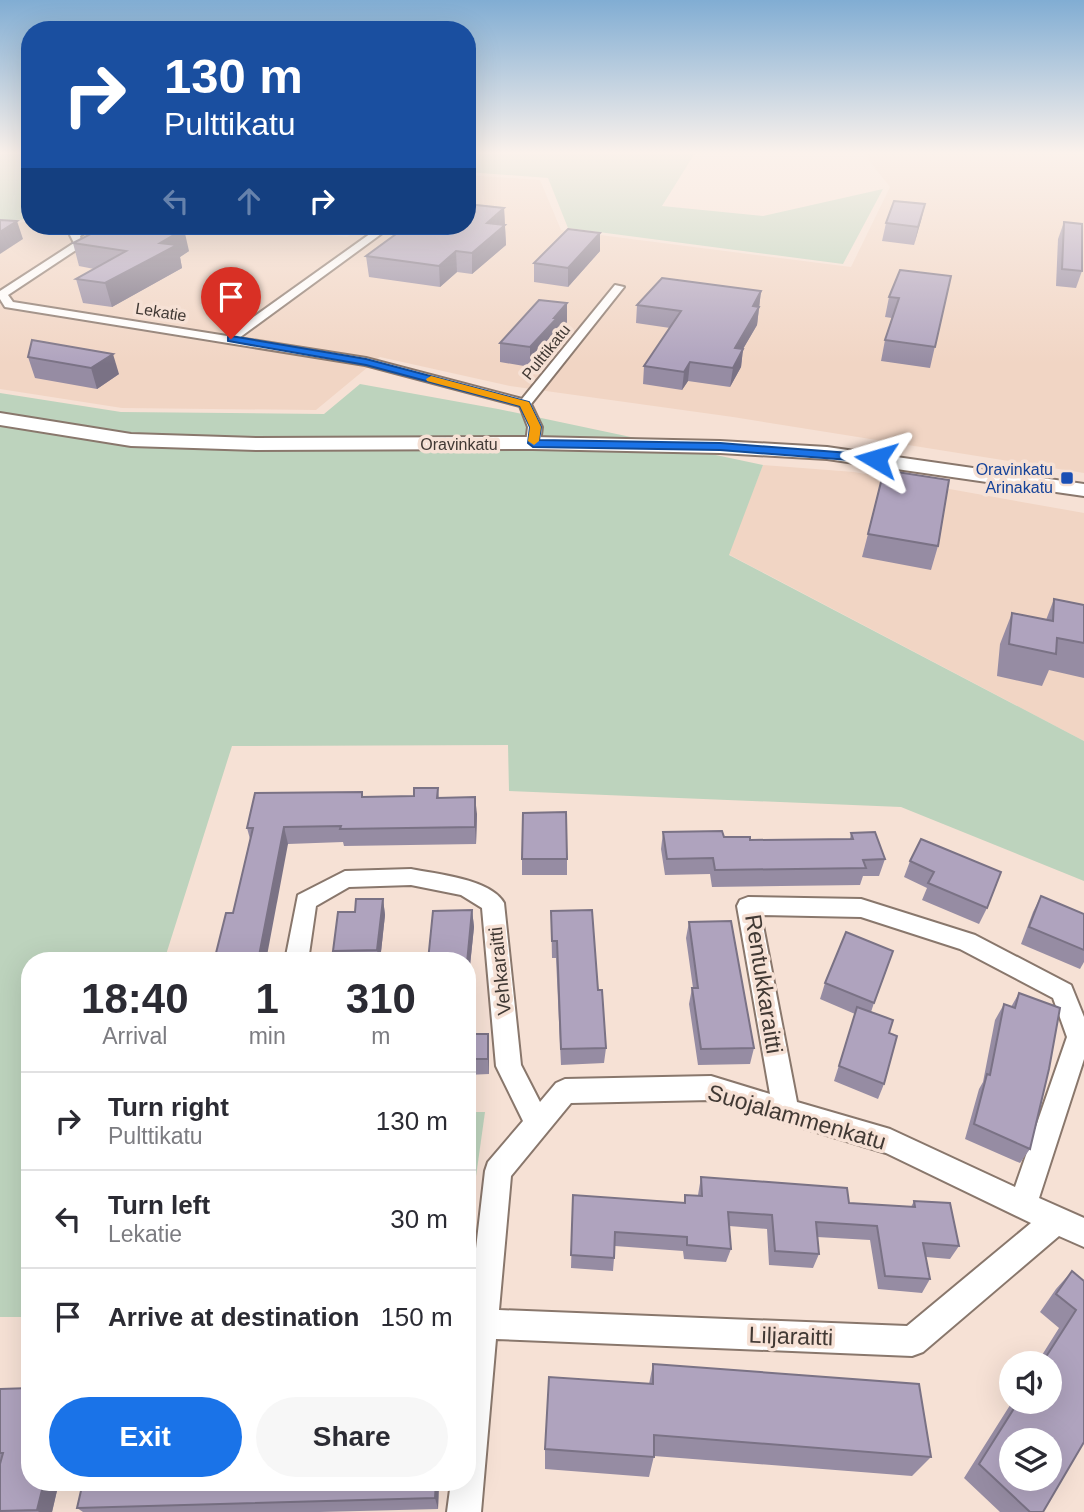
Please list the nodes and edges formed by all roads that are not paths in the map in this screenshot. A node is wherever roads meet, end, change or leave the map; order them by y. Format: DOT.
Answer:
graph roads {
  1 [pos="75,235"];
  2 [pos="375,235"];
  3 [pos="619,287"];
  4 [pos="231,339"];
  5 [pos="525,404"];
  6 [pos="0,419"];
  7 [pos="533,443"];
  8 [pos="1084,490"];
  9 [pos="298,952"];
  10 [pos="786,1111"];
  11 [pos="537,1124"];
  12 [pos="1023,1205"];
  13 [pos="1056,1220"];
  14 [pos="1084,1233"];
  15 [pos="483,1324"];
  16 [pos="476,1390"];
  17 [pos="466,1491"];
  18 [pos="464,1512"];
  1 -- 4 [label="street, Lekatie"];
  2 -- 4 [label="street"];
  3 -- 5 [label="street, Pulttikatu"];
  4 -- 5 [label="street, Lekatie"];
  5 -- 7 [label="street, Pulttikatu"];
  6 -- 7 [label="street, Oravinkatu"];
  7 -- 8 [label="street, Oravinkatu"];
  9 -- 11 [label="street, Vehkaraitti"];
  10 -- 11 [label="street, Suojalammenkatu"];
  10 -- 12 [label="street, Suojalammenkatu"];
  10 -- 12 [label="street, Rentukkaraitti"];
  11 -- 15 [label="street, Suojalammenkatu"];
  12 -- 13 [label="street, Suojalammenkatu"];
  13 -- 14 [label="street, Suojalammenkatu"];
  13 -- 15 [label="street, Liljaraitti"];
  15 -- 16 [label="street, Suojalammenkatu"];
  17 -- 18 [label="street"];
}
